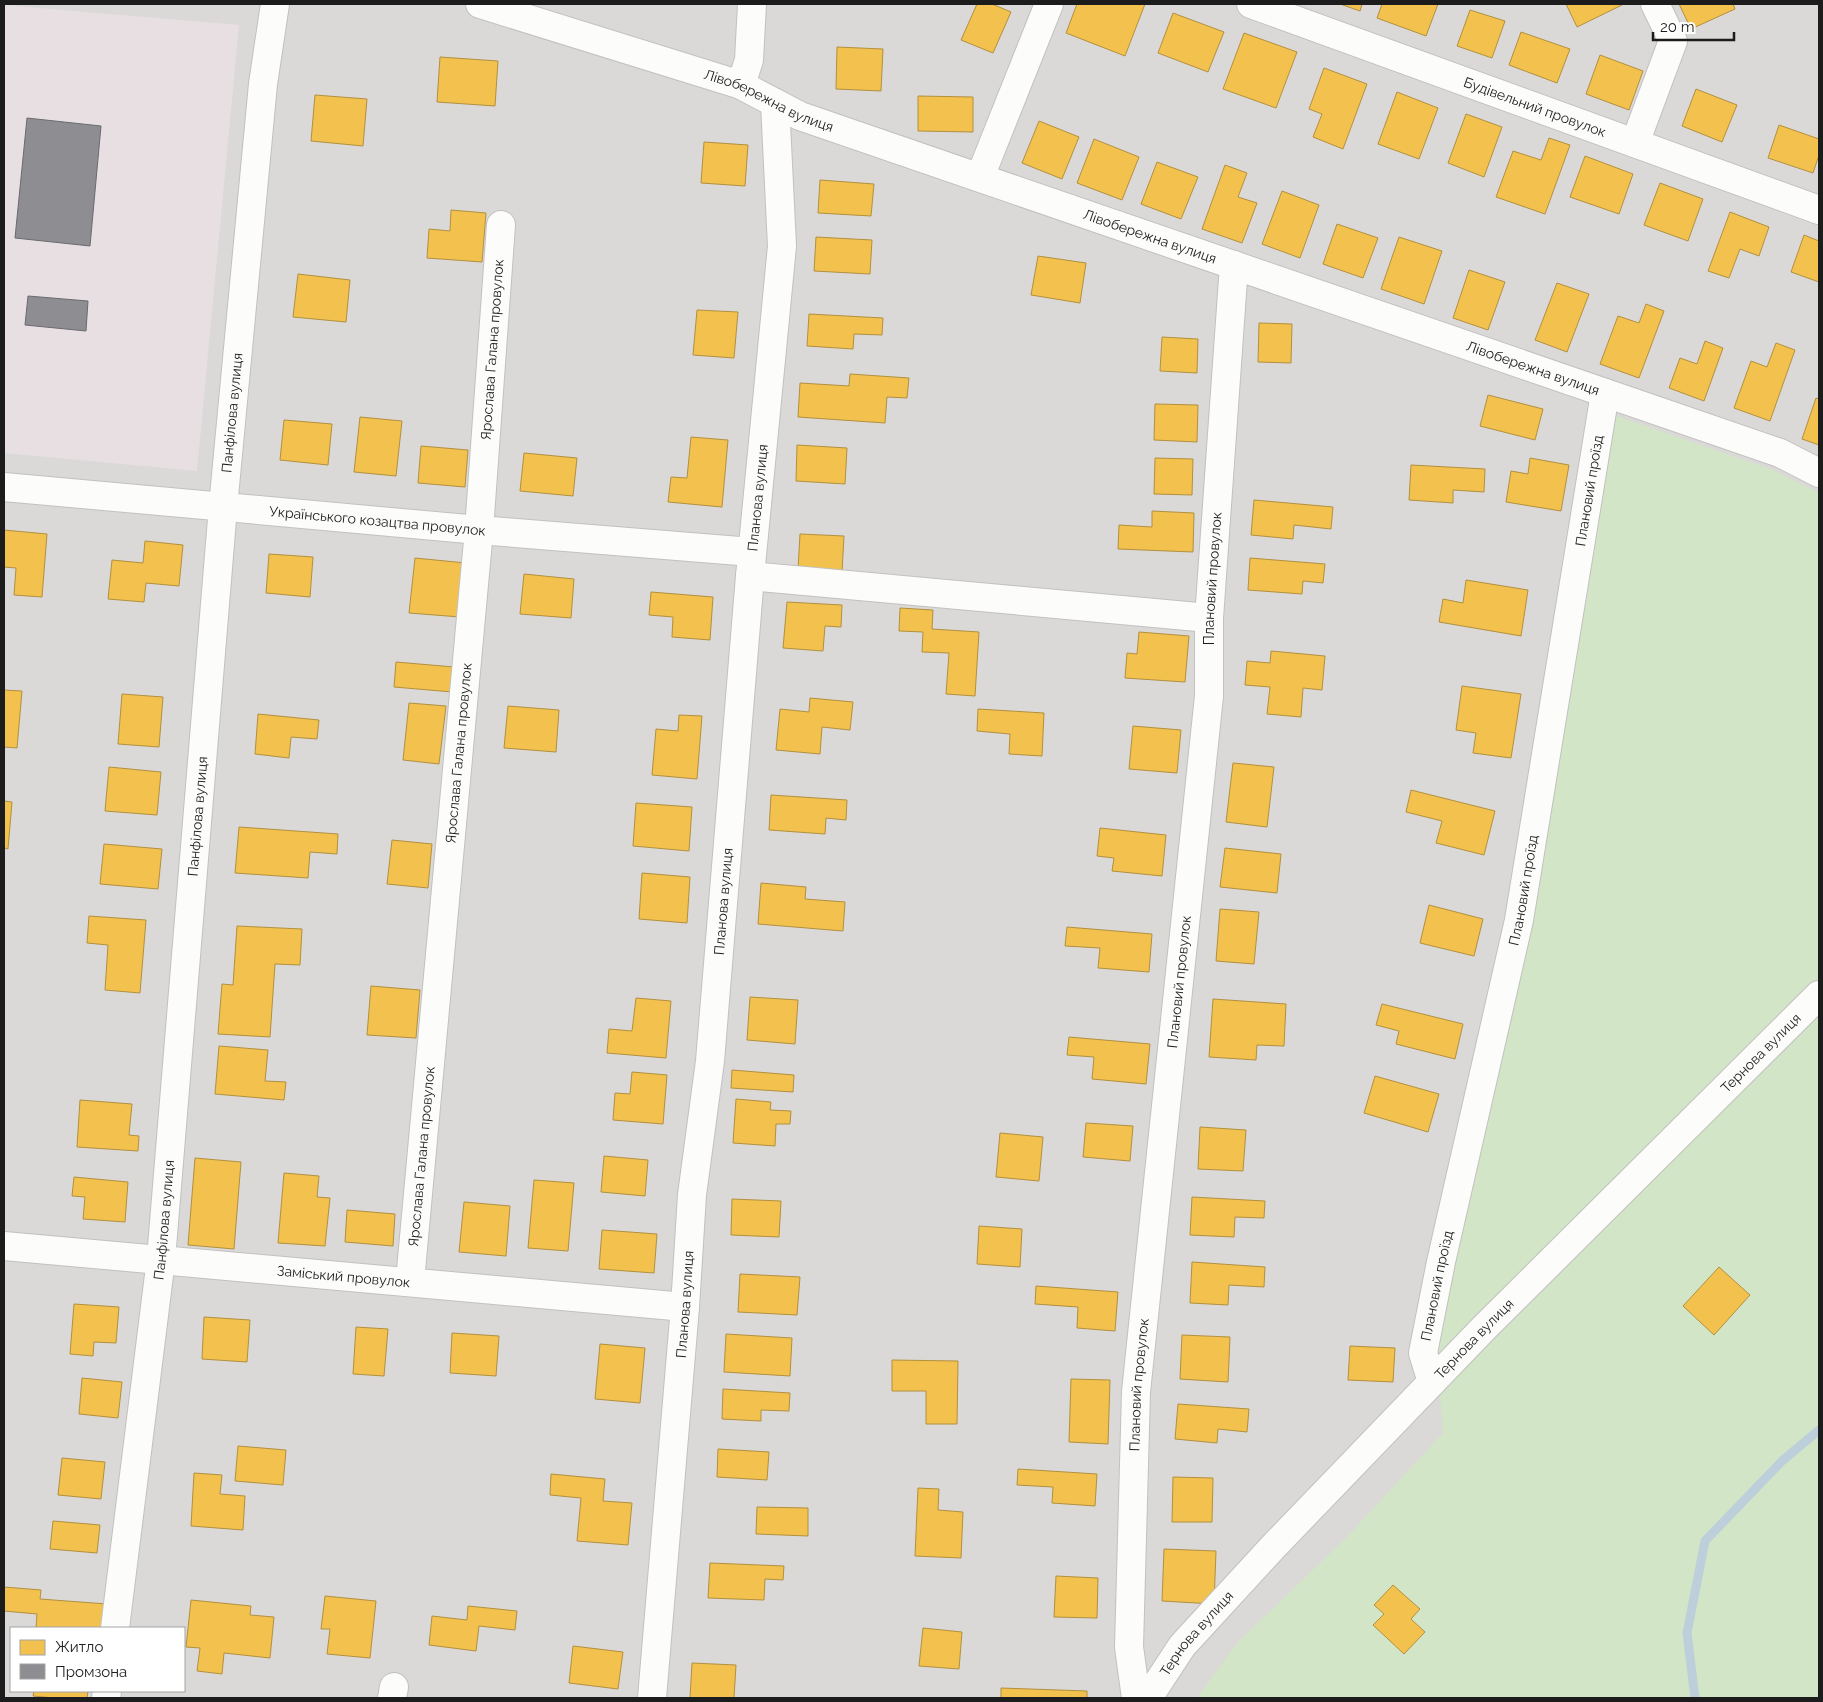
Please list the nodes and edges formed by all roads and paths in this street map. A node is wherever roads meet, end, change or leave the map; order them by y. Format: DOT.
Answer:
graph roads {
  1 [pos="275,4"];
  2 [pos="480,4"];
  3 [pos="752,4"];
  4 [pos="1049,4"];
  5 [pos="1251,4"];
  6 [pos="1655,4"];
  7 [pos="741,85"];
  8 [pos="775,103"];
  9 [pos="1636,143"];
  10 [pos="980,177"];
  11 [pos="1819,210"];
  12 [pos="501,225"];
  13 [pos="1234,265"];
  14 [pos="1605,393"];
  15 [pos="1819,473"];
  16 [pos="4,487"];
  17 [pos="223,507"];
  18 [pos="479,530"];
  19 [pos="751,564"];
  20 [pos="1209,618"];
  21 [pos="1819,995"];
  22 [pos="4,1246"];
  23 [pos="161,1259"];
  24 [pos="410,1281"];
  25 [pos="685,1307"];
  26 [pos="1432,1382"];
  27 [pos="115,1627"];
  28 [pos="652,1698"];
  29 [pos="1136,1698"];
  30 [pos="1148,1698"];
  1 -- 17 [label="street, Панфілова вулиця"];
  2 -- 7 [label="street, Лівобережна вулиця"];
  3 -- 7 [label="street"];
  4 -- 10 [label="street"];
  5 -- 9 [label="street, Будівельний провулок"];
  6 -- 9 [label="street"];
  7 -- 8 [label="street, Лівобережна вулиця"];
  8 -- 10 [label="street, Лівобережна вулиця"];
  8 -- 19 [label="street, Планова вулиця"];
  9 -- 11 [label="street, Будівельний провулок"];
  10 -- 13 [label="street, Лівобережна вулиця"];
  12 -- 18 [label="street, Ярослава Галана провулок"];
  13 -- 14 [label="street, Лівобережна вулиця"];
  13 -- 20 [label="street, Плановий провулок"];
  14 -- 15 [label="street, Лівобережна вулиця"];
  14 -- 26 [label="street, Плановий проїзд"];
  16 -- 17 [label="street, Українського козацтва провулок"];
  17 -- 18 [label="street, Українського козацтва провулок"];
  17 -- 23 [label="street, Панфілова вулиця"];
  18 -- 19 [label="street, Українського козацтва провулок"];
  18 -- 24 [label="street, Ярослава Галана провулок"];
  19 -- 20 [label="street, Українського козацтва провулок"];
  19 -- 25 [label="street, Планова вулиця"];
  20 -- 29 [label="street, Плановий провулок"];
  21 -- 26 [label="street, Тернова вулиця"];
  22 -- 23 [label="street, Заміський провулок"];
  23 -- 24 [label="street, Заміський провулок"];
  23 -- 27 [label="street, Панфілова вулиця"];
  24 -- 25 [label="street, Заміський провулок"];
  25 -- 28 [label="street, Планова вулиця"];
  26 -- 30 [label="street, Тернова вулиця"];
}
